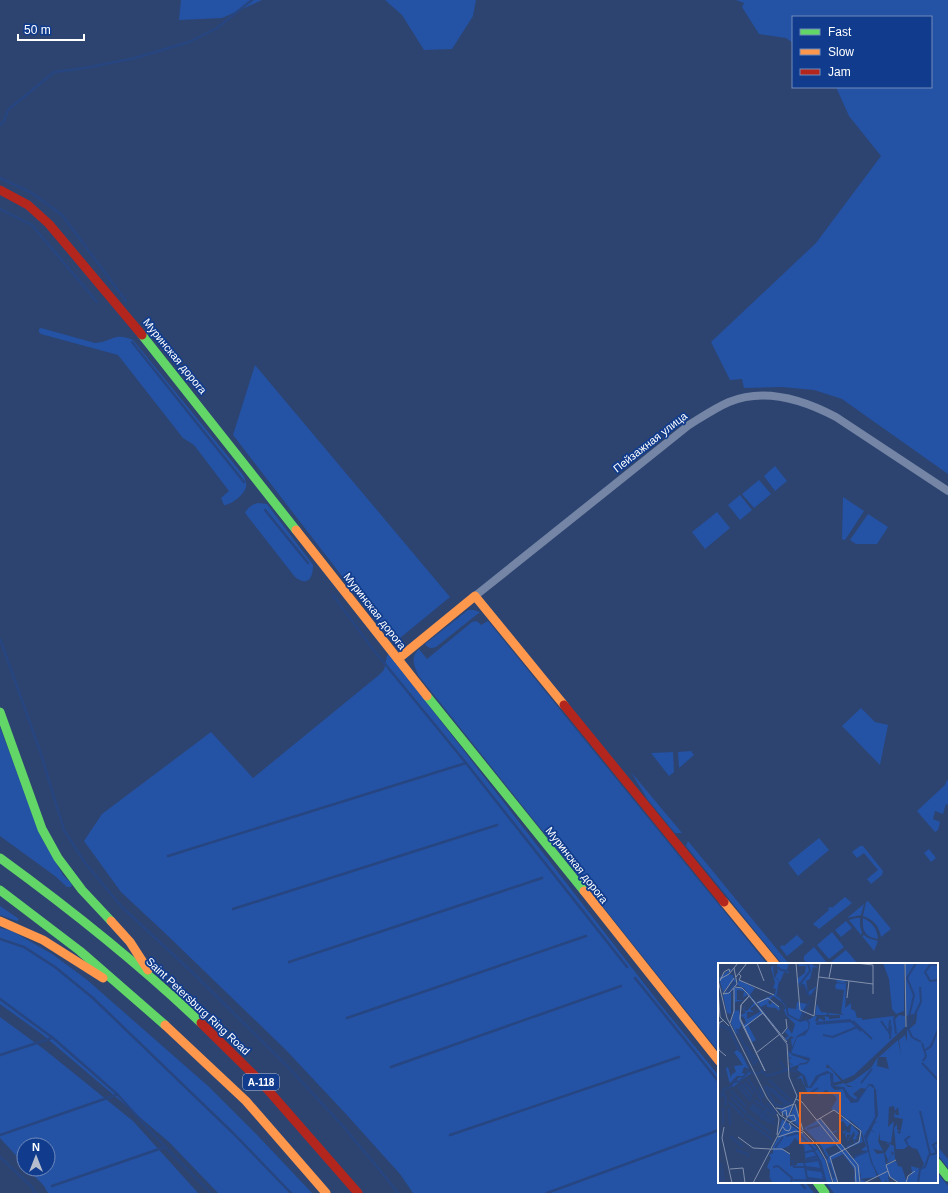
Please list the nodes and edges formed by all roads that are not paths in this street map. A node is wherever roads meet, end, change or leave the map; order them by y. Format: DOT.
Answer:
graph roads {
  1 [pos="0,190"];
  2 [pos="948,490"];
  3 [pos="475,596"];
  4 [pos="398,659"];
  5 [pos="0,712"];
  6 [pos="0,858"];
  7 [pos="0,890"];
  8 [pos="0,921"];
  9 [pos="774,963"];
  10 [pos="155,981"];
  11 [pos="133,996"];
  12 [pos="718,1060"];
  13 [pos="938,1164"];
  14 [pos="948,1177"];
  15 [pos="818,1183"];
  16 [pos="326,1193"];
  17 [pos="358,1193"];
  18 [pos="826,1193"];
  1 -- 4 [label="main road, Муринская дорога"];
  2 -- 3 [label="street, Пейзажная улица"];
  3 -- 4 [label="main road, Пейзажная улица"];
  3 -- 9 [label="main road"];
  4 -- 12 [label="main road, Муринская дорога"];
  5 -- 10 [label="main road"];
  6 -- 10 [label="main road, Saint Petersburg Ring Road / А-118"];
  7 -- 11 [label="main road, А-118"];
  8 -- 11 [label="main road"];
  10 -- 17 [label="main road, Saint Petersburg Ring Road / А-118"];
  11 -- 16 [label="main road, А-118"];
  13 -- 14 [label="main road"];
  15 -- 18 [label="main road"];
}
